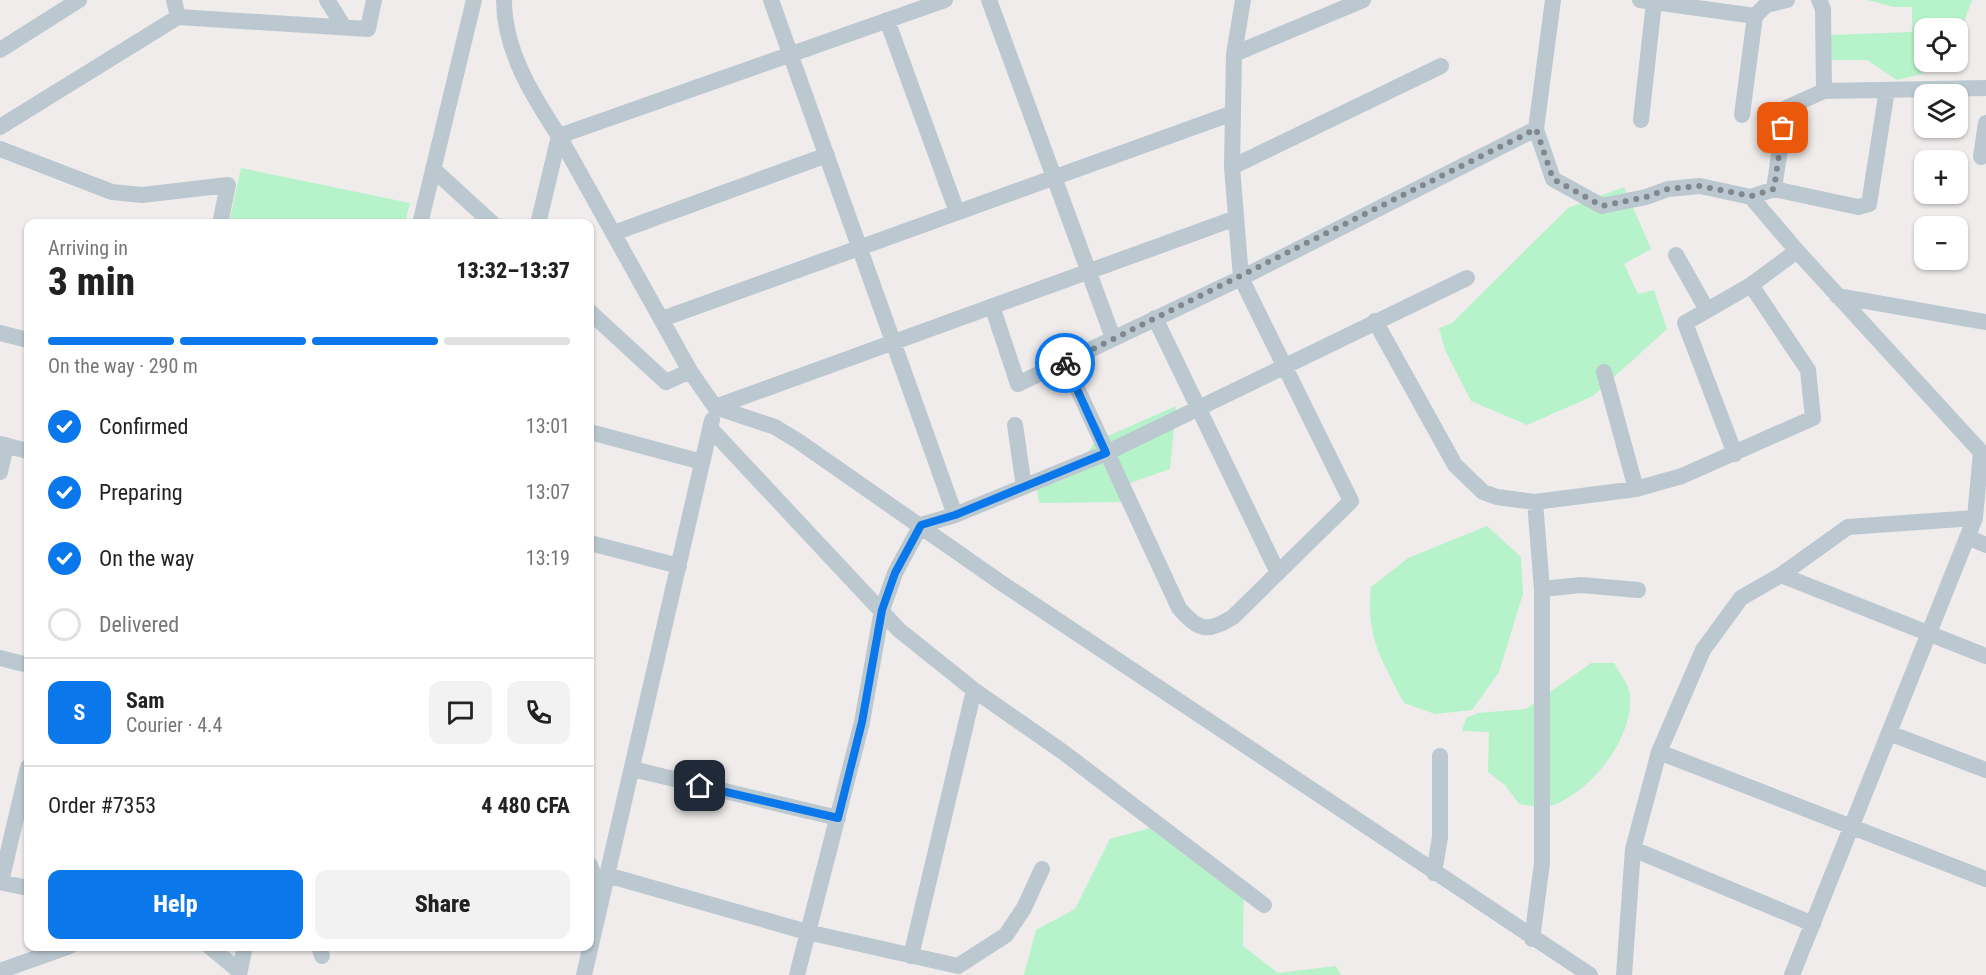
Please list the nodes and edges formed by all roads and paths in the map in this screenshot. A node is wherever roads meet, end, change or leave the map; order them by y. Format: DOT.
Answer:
graph roads {
  1 [pos="79,0"];
  2 [pos="174,0"];
  3 [pos="327,0"];
  4 [pos="374,0"];
  5 [pos="474,0"];
  6 [pos="504,0"];
  7 [pos="771,0"];
  8 [pos="945,0"];
  9 [pos="989,0"];
  10 [pos="1243,0"];
  11 [pos="1364,0"];
  12 [pos="1553,0"];
  13 [pos="1786,0"];
  14 [pos="1819,0"];
  15 [pos="1647,1"];
  16 [pos="1726,6"];
  17 [pos="1755,15"];
  18 [pos="178,17"];
  19 [pos="887,20"];
  20 [pos="344,27"];
  21 [pos="0,50"];
  22 [pos="791,54"];
  23 [pos="1234,54"];
  24 [pos="1441,66"];
  25 [pos="1986,88"];
  26 [pos="1887,90"];
  27 [pos="1824,92"];
  28 [pos="1233,113"];
  29 [pos="1742,115"];
  30 [pos="1641,120"];
  31 [pos="1986,123"];
  32 [pos="0,127"];
  33 [pos="1536,129"];
  34 [pos="559,136"];
  35 [pos="0,149"];
  36 [pos="827,155"];
  37 [pos="1981,157"];
  38 [pos="1232,167"];
  39 [pos="433,169"];
  40 [pos="1054,177"];
  41 [pos="1774,189"];
  42 [pos="1751,196"];
  43 [pos="957,212"];
  44 [pos="1236,218"];
  45 [pos="221,219"];
  46 [pos="421,219"];
  47 [pos="488,219"];
  48 [pos="539,219"];
  49 [pos="614,233"];
  50 [pos="860,248"];
  51 [pos="1797,251"];
  52 [pos="1676,255"];
  53 [pos="1088,271"];
  54 [pos="1241,278"];
  55 [pos="1467,278"];
  56 [pos="1751,285"];
  57 [pos="1837,296"];
  58 [pos="992,306"];
  59 [pos="1707,310"];
  60 [pos="594,316"];
  61 [pos="1155,318"];
  62 [pos="662,319"];
  63 [pos="1375,321"];
  64 [pos="1986,322"];
  65 [pos="0,333"];
  66 [pos="1113,338"];
  67 [pos="24,339"];
  68 [pos="893,342"];
  69 [pos="1065,362"];
  70 [pos="1284,366"];
  71 [pos="690,371"];
  72 [pos="1604,372"];
  73 [pos="715,407"];
  74 [pos="1198,408"];
  75 [pos="1015,425"];
  76 [pos="710,428"];
  77 [pos="594,433"];
  78 [pos="3,445"];
  79 [pos="24,450"];
  80 [pos="1106,453"];
  81 [pos="1983,453"];
  82 [pos="1735,454"];
  83 [pos="702,462"];
  84 [pos="0,472"];
  85 [pos="1024,487"];
  86 [pos="1636,489"];
  87 [pos="1535,501"];
  88 [pos="955,515"];
  89 [pos="1975,518"];
  90 [pos="921,525"];
  91 [pos="1967,537"];
  92 [pos="594,544"];
  93 [pos="1986,545"];
  94 [pos="679,566"];
  95 [pos="1278,573"];
  96 [pos="1781,575"];
  97 [pos="1542,590"];
  98 [pos="1638,590"];
  99 [pos="882,610"];
  100 [pos="1929,633"];
  101 [pos="1986,656"];
  102 [pos="0,658"];
  103 [pos="24,664"];
  104 [pos="974,690"];
  105 [pos="1889,733"];
  106 [pos="1659,752"];
  107 [pos="1440,756"];
  108 [pos="632,769"];
  109 [pos="1986,770"];
  110 [pos="24,784"];
  111 [pos="838,818"];
  112 [pos="1852,825"];
  113 [pos="1633,849"];
  114 [pos="1042,869"];
  115 [pos="1434,873"];
  116 [pos="607,875"];
  117 [pos="594,876"];
  118 [pos="1986,879"];
  119 [pos="1,882"];
  120 [pos="24,887"];
  121 [pos="602,897"];
  122 [pos="1264,905"];
  123 [pos="1813,924"];
  124 [pos="807,932"];
  125 [pos="594,934"];
  126 [pos="1532,939"];
  127 [pos="56,951"];
  128 [pos="215,951"];
  129 [pos="244,951"];
  130 [pos="590,951"];
  131 [pos="911,956"];
  132 [pos="1565,969"];
  133 [pos="0,971"];
  134 [pos="239,973"];
  135 [pos="585,975"];
  136 [pos="797,975"];
  137 [pos="1590,975"];
  138 [pos="1624,975"];
  139 [pos="1792,975"];
  1 -- 21 [label="street"];
  2 -- 18 [label="street"];
  3 -- 20 [label="street"];
  4 -- 20 [label="street"];
  5 -- 39 [label="street"];
  6 -- 34 [label="street"];
  7 -- 22 [label="street"];
  8 -- 19 [label="street"];
  9 -- 40 [label="street"];
  10 -- 23 [label="street"];
  11 -- 23 [label="street"];
  12 -- 33 [label="street"];
  13 -- 17 [label="street"];
  14 -- 27 [label="street"];
  15 -- 16 [label="street"];
  15 -- 30 [label="street"];
  16 -- 17 [label="street"];
  17 -- 29 [label="street"];
  18 -- 20 [label="street"];
  18 -- 32 [label="street"];
  19 -- 22 [label="street"];
  19 -- 43 [label="street"];
  22 -- 34 [label="street"];
  22 -- 36 [label="street"];
  23 -- 28 [label="street"];
  24 -- 38 [label="street"];
  25 -- 26 [label="street"];
  26 -- 27 [label="street"];
  26 -- 41 [label="street"];
  27 -- 41 [label="street"];
  28 -- 38 [label="street"];
  28 -- 40 [label="street"];
  31 -- 37 [label="street"];
  33 -- 42 [label="street"];
  33 -- 54 [label="street"];
  34 -- 48 [label="street"];
  34 -- 49 [label="street"];
  35 -- 45 [label="street"];
  36 -- 49 [label="street"];
  36 -- 50 [label="street"];
  38 -- 44 [label="street"];
  39 -- 46 [label="street"];
  39 -- 47 [label="street"];
  40 -- 43 [label="street"];
  40 -- 53 [label="street"];
  41 -- 42 [label="street"];
  42 -- 51 [label="street"];
  43 -- 50 [label="street"];
  44 -- 53 [label="street"];
  44 -- 54 [label="street"];
  49 -- 62 [label="street"];
  50 -- 62 [label="street"];
  50 -- 68 [label="street"];
  51 -- 56 [label="street"];
  51 -- 57 [label="street"];
  52 -- 59 [label="street"];
  53 -- 58 [label="street"];
  53 -- 66 [label="street"];
  54 -- 61 [label="street"];
  54 -- 70 [label="street"];
  55 -- 63 [label="street"];
  56 -- 59 [label="street"];
  56 -- 82 [label="street"];
  57 -- 64 [label="street"];
  57 -- 81 [label="street"];
  58 -- 68 [label="street"];
  58 -- 69 [label="street"];
  59 -- 82 [label="street"];
  60 -- 71 [label="street"];
  61 -- 66 [label="street"];
  61 -- 74 [label="street"];
  62 -- 71 [label="street"];
  63 -- 70 [label="street"];
  63 -- 87 [label="street"];
  65 -- 67 [label="street"];
  66 -- 69 [label="street"];
  68 -- 73 [label="street"];
  68 -- 88 [label="street"];
  69 -- 80 [label="street"];
  70 -- 74 [label="street"];
  70 -- 95 [label="street"];
  71 -- 73 [label="street"];
  72 -- 86 [label="street"];
  73 -- 76 [label="street"];
  73 -- 90 [label="street"];
  74 -- 80 [label="street"];
  74 -- 95 [label="street"];
  75 -- 85 [label="street"];
  76 -- 83 [label="street"];
  76 -- 99 [label="street"];
  77 -- 83 [label="street"];
  78 -- 79 [label="street"];
  78 -- 84 [label="street"];
  80 -- 85 [label="street"];
  80 -- 95 [label="street"];
  81 -- 89 [label="street"];
  82 -- 86 [label="street"];
  83 -- 94 [label="street"];
  85 -- 88 [label="street"];
  86 -- 87 [label="street"];
  87 -- 97 [label="street"];
  88 -- 90 [label="street"];
  89 -- 91 [label="street"];
  89 -- 96 [label="street"];
  90 -- 99 [label="street"];
  90 -- 115 [label="street"];
  91 -- 93 [label="street"];
  91 -- 100 [label="street"];
  92 -- 94 [label="street"];
  94 -- 108 [label="street"];
  96 -- 100 [label="street"];
  96 -- 106 [label="street"];
  97 -- 98 [label="street"];
  97 -- 126 [label="street"];
  99 -- 104 [label="street"];
  99 -- 111 [label="street"];
  100 -- 101 [label="street"];
  100 -- 105 [label="street"];
  102 -- 103 [label="street"];
  104 -- 122 [label="street"];
  104 -- 131 [label="street"];
  105 -- 109 [label="street"];
  105 -- 112 [label="street"];
  106 -- 112 [label="street"];
  106 -- 113 [label="street"];
  107 -- 115 [label="street"];
  108 -- 111 [label="street"];
  108 -- 116 [label="street"];
  110 -- 119 [label="street"];
  111 -- 124 [label="street"];
  112 -- 118 [label="street"];
  112 -- 123 [label="street"];
  113 -- 123 [label="street"];
  113 -- 138 [label="street"];
  114 -- 131 [label="street"];
  115 -- 126 [label="street"];
  116 -- 121 [label="street"];
  116 -- 124 [label="street"];
  117 -- 121 [label="street"];
  119 -- 120 [label="street"];
  121 -- 125 [label="street"];
  123 -- 139 [label="street"];
  124 -- 131 [label="street"];
  124 -- 136 [label="street"];
  126 -- 132 [label="street"];
  127 -- 133 [label="street"];
  128 -- 134 [label="street"];
  129 -- 134 [label="street"];
  130 -- 135 [label="street"];
  132 -- 137 [label="street"];
}
